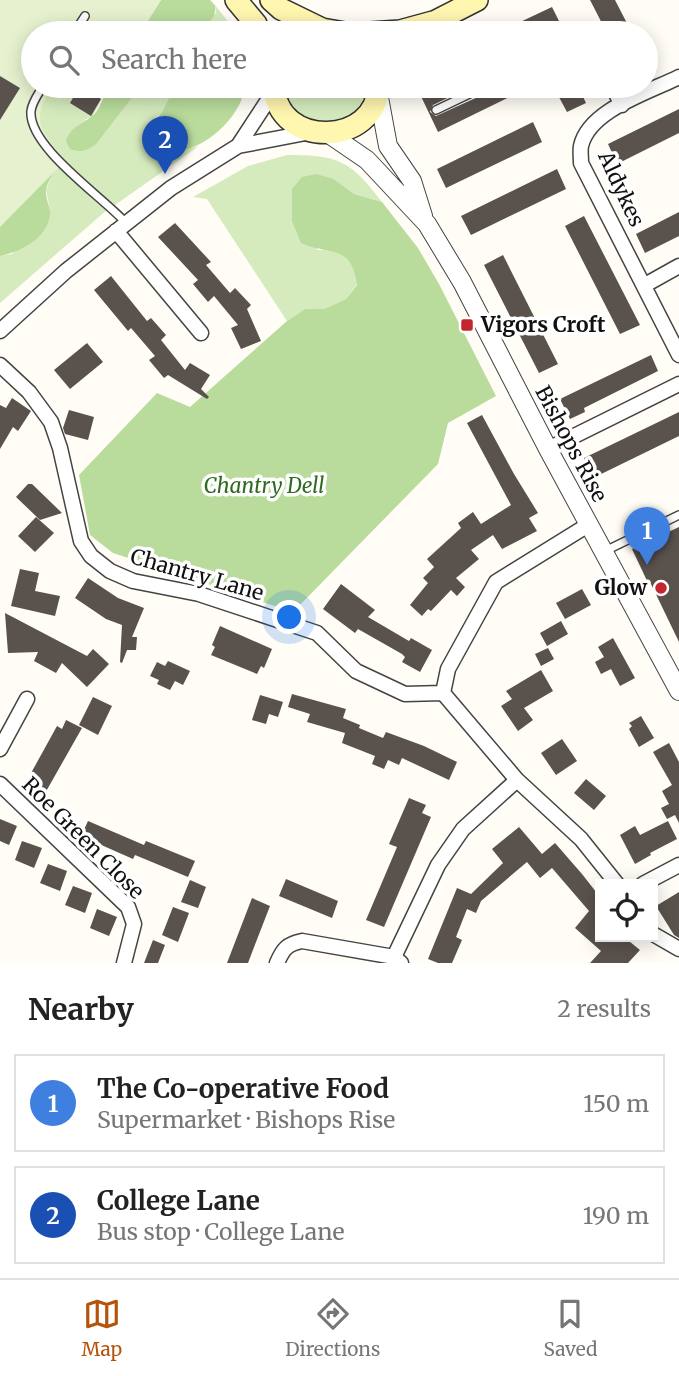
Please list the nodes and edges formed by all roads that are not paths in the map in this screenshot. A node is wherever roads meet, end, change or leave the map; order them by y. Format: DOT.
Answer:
graph roads {
  1 [pos="236,0"];
  2 [pos="271,0"];
  3 [pos="477,0"];
  4 [pos="85,16"];
  5 [pos="82,21"];
  6 [pos="254,21"];
  7 [pos="299,21"];
  8 [pos="440,21"];
  9 [pos="679,77"];
  10 [pos="658,87"];
  11 [pos="37,98"];
  12 [pos="268,98"];
  13 [pos="277,98"];
  14 [pos="374,98"];
  15 [pos="380,98"];
  16 [pos="461,98"];
  17 [pos="618,98"];
  18 [pos="636,98"];
  19 [pos="622,105"];
  20 [pos="436,110"];
  21 [pos="320,133"];
  22 [pos="238,146"];
  23 [pos="424,219"];
  24 [pos="121,227"];
  25 [pos="679,266"];
  26 [pos="645,285"];
  27 [pos="0,331"];
  28 [pos="201,333"];
  29 [pos="679,355"];
  30 [pos="0,365"];
  31 [pos="679,384"];
  32 [pos="548,449"];
  33 [pos="679,515"];
  34 [pos="589,525"];
  35 [pos="603,552"];
  36 [pos="679,691"];
  37 [pos="443,693"];
  38 [pos="27,699"];
  39 [pos="0,749"];
  40 [pos="517,780"];
  41 [pos="0,784"];
  42 [pos="679,865"];
  43 [pos="613,879"];
  44 [pos="652,879"];
  45 [pos="658,937"];
  46 [pos="679,949"];
  47 [pos="398,960"];
  48 [pos="124,963"];
  49 [pos="277,963"];
  1 -- 6 [label="main road"];
  2 -- 7 [label="main road"];
  3 -- 8 [label="main road"];
  4 -- 5 [label="lane"];
  9 -- 10 [label="street, Aldykes"];
  11 -- 24 [label="lane"];
  12 -- 22 [label="street"];
  13 -- 21 [label="main road"];
  14 -- 21 [label="main road"];
  15 -- 23 [label="street, Bishops Rise"];
  16 -- 20 [label="lane"];
  17 -- 19 [label="street"];
  18 -- 19 [label="street, Aldykes"];
  19 -- 26 [label="street, Aldykes"];
  21 -- 22 [label="street"];
  21 -- 23 [label="street, Bishops Rise"];
  22 -- 24 [label="street"];
  23 -- 32 [label="street, Bishops Rise"];
  24 -- 27 [label="street"];
  24 -- 28 [label="street"];
  25 -- 26 [label="street"];
  26 -- 29 [label="street, Aldykes"];
  30 -- 37 [label="street, Chantry Lane"];
  31 -- 32 [label="street"];
  32 -- 34 [label="street, Bishops Rise"];
  33 -- 35 [label="lane"];
  34 -- 35 [label="street, Bishops Rise"];
  34 -- 37 [label="street"];
  35 -- 36 [label="street, Bishops Rise"];
  37 -- 40 [label="street"];
  38 -- 39 [label="street"];
  40 -- 43 [label="street"];
  40 -- 47 [label="street"];
  41 -- 48 [label="street, Roe Green Close"];
  42 -- 44 [label="street"];
  45 -- 46 [label="street"];
  47 -- 49 [label="street"];
}
